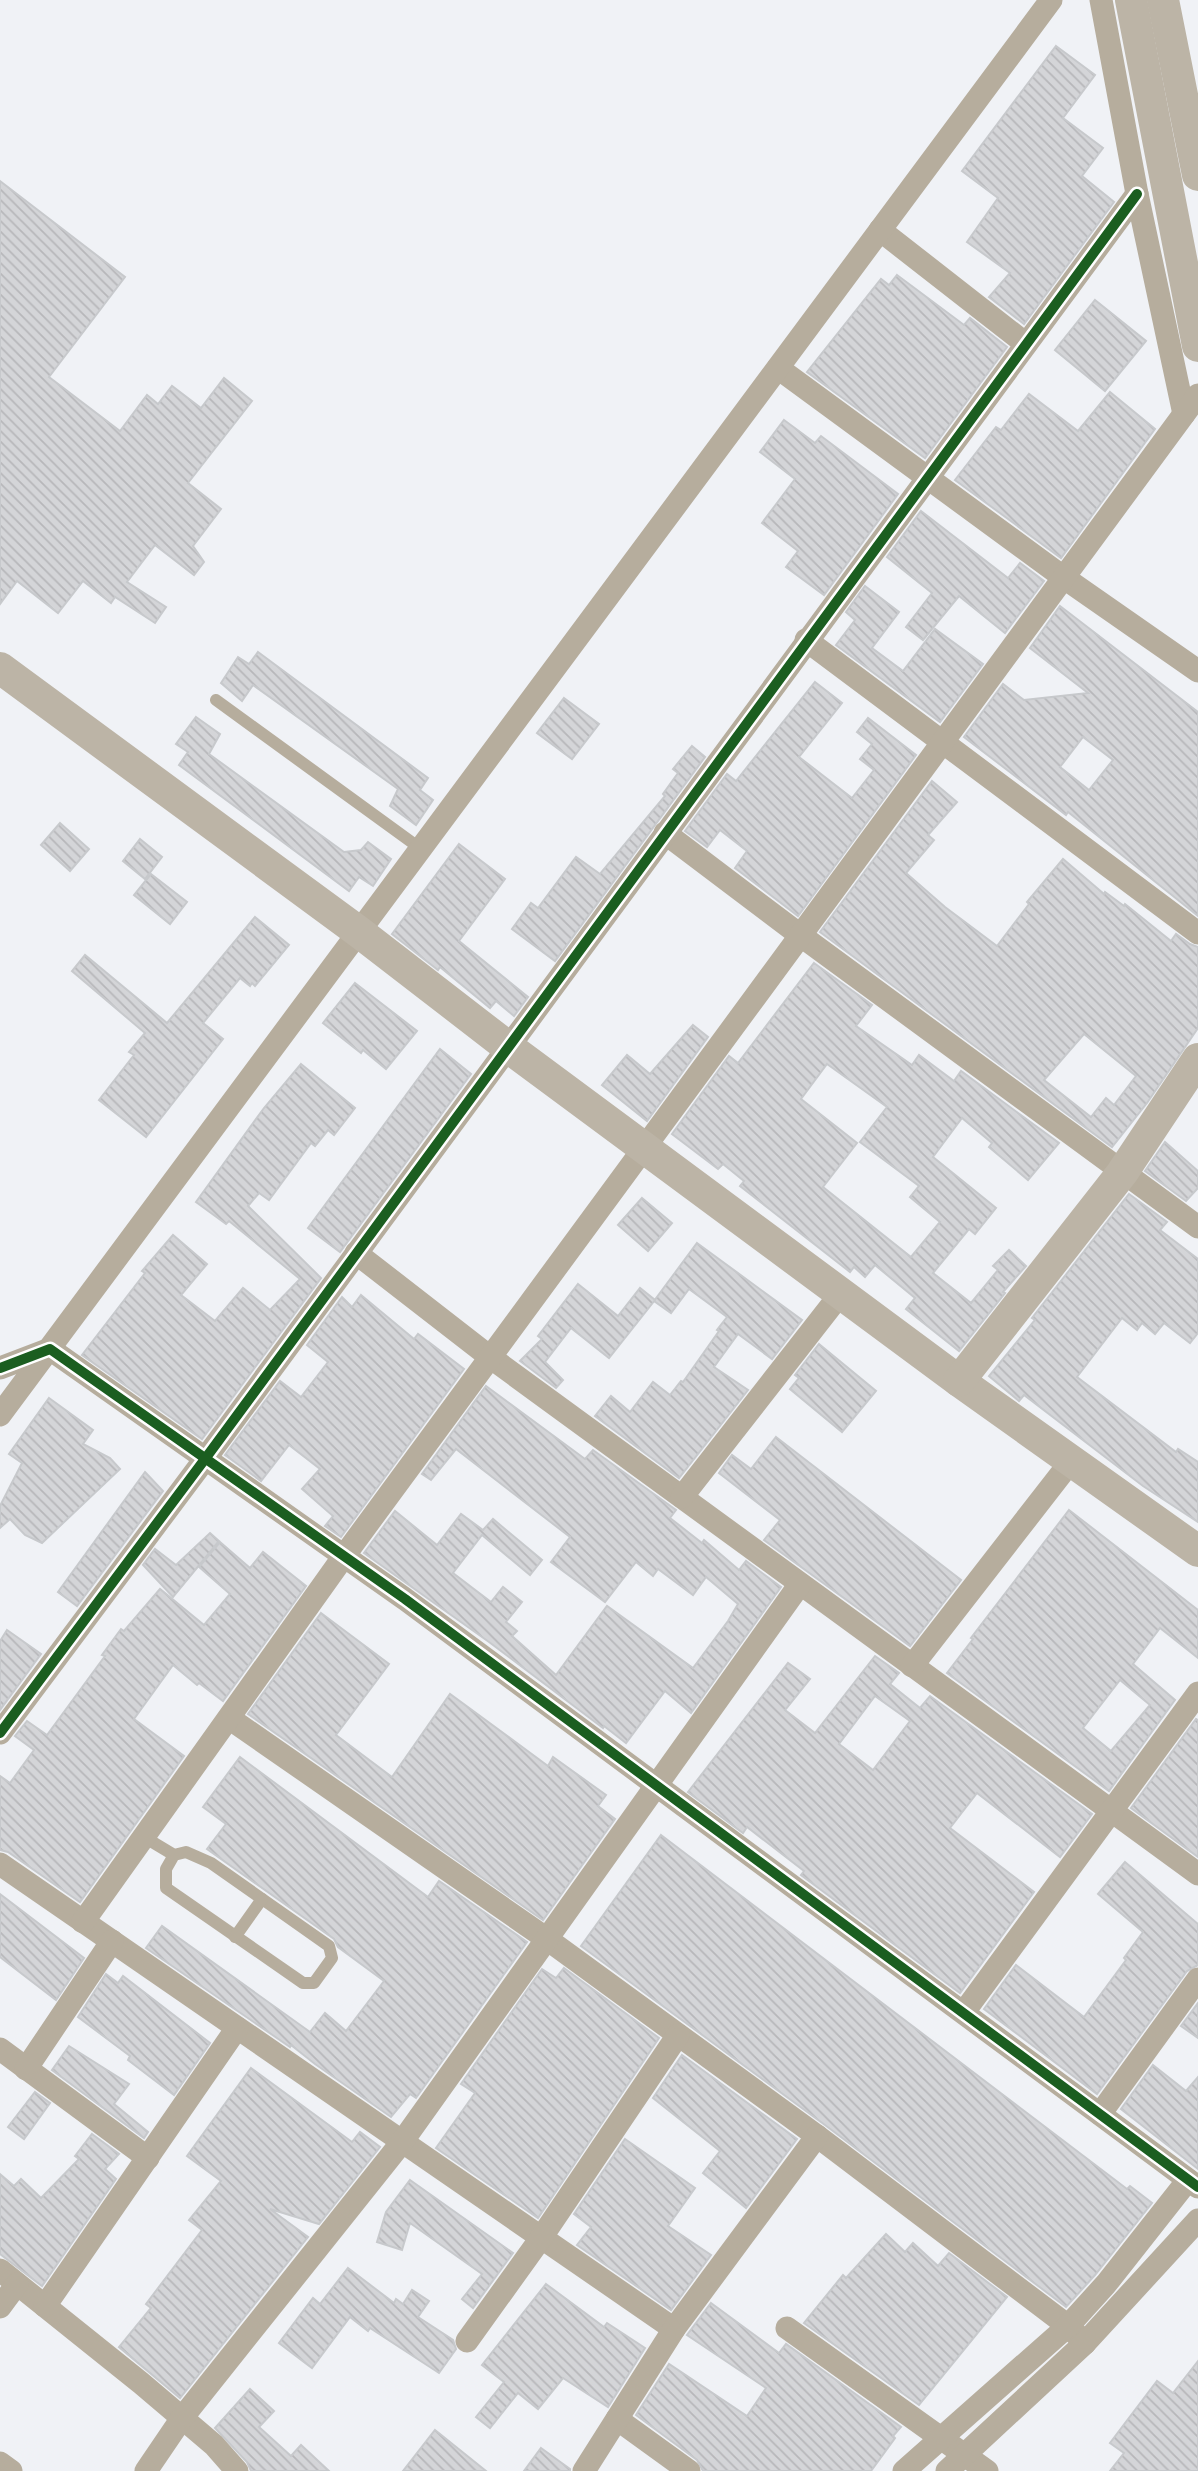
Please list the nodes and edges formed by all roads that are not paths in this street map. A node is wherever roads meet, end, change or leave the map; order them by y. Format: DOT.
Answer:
graph roads {
  1 [pos="1051,0"];
  2 [pos="1101,0"];
  3 [pos="1131,0"];
  4 [pos="1163,0"];
  5 [pos="1193,110"];
  6 [pos="1198,175"];
  7 [pos="1137,194"];
  8 [pos="880,230"];
  9 [pos="1026,344"];
  10 [pos="1198,346"];
  11 [pos="778,368"];
  12 [pos="1198,395"];
  13 [pos="1184,414"];
  14 [pos="927,477"];
  15 [pos="1063,577"];
  16 [pos="806,640"];
  17 [pos="0,668"];
  18 [pos="1198,671"];
  19 [pos="216,699"];
  20 [pos="943,740"];
  21 [pos="665,833"];
  22 [pos="421,849"];
  23 [pos="359,932"];
  24 [pos="1198,933"];
  25 [pos="800,935"];
  26 [pos="508,1047"];
  27 [pos="1198,1059"];
  28 [pos="644,1147"];
  29 [pos="1122,1173"];
  30 [pos="1198,1227"];
  31 [pos="356,1253"];
  32 [pos="842,1292"];
  33 [pos="50,1349"];
  34 [pos="490,1357"];
  35 [pos="0,1368"];
  36 [pos="960,1381"];
  37 [pos="0,1415"];
  38 [pos="205,1459"];
  39 [pos="1072,1460"];
  40 [pos="682,1497"];
  41 [pos="1198,1551"];
  42 [pos="344,1556"];
  43 [pos="800,1584"];
  44 [pos="912,1666"];
  45 [pos="1198,1693"];
  46 [pos="229,1718"];
  47 [pos="0,1732"];
  48 [pos="657,1786"];
  49 [pos="1111,1812"];
  50 [pos="144,1837"];
  51 [pos="174,1855"];
  52 [pos="0,1864"];
  53 [pos="1198,1874"];
  54 [pos="262,1899"];
  55 [pos="83,1922"];
  56 [pos="236,1937"];
  57 [pos="547,1939"];
  58 [pos="112,1941"];
  59 [pos="1198,1979"];
  60 [pos="964,2012"];
  61 [pos="237,2028"];
  62 [pos="678,2035"];
  63 [pos="0,2049"];
  64 [pos="26,2069"];
  65 [pos="1100,2114"];
  66 [pos="817,2136"];
  67 [pos="402,2142"];
  68 [pos="148,2158"];
  69 [pos="1193,2184"];
  70 [pos="1198,2220"];
  71 [pos="541,2238"];
  72 [pos="8,2277"];
  73 [pos="45,2306"];
  74 [pos="0,2307"];
  75 [pos="1068,2326"];
  76 [pos="787,2328"];
  77 [pos="674,2329"];
  78 [pos="467,2341"];
  79 [pos="1085,2343"];
  80 [pos="182,2418"];
  81 [pos="617,2419"];
  82 [pos="941,2437"];
  83 [pos="965,2455"];
  84 [pos="0,2463"];
  85 [pos="10,2471"];
  86 [pos="146,2471"];
  87 [pos="237,2471"];
  88 [pos="584,2471"];
  89 [pos="689,2471"];
  90 [pos="904,2471"];
  91 [pos="947,2471"];
  92 [pos="987,2471"];
  1 -- 8 [label="street"];
  2 -- 7 [label="street"];
  3 -- 10 [label="main road"];
  4 -- 5 [label="main road"];
  5 -- 6 [label="main road"];
  7 -- 9 [label="street"];
  7 -- 13 [label="street"];
  8 -- 9 [label="street"];
  8 -- 11 [label="street"];
  9 -- 14 [label="street"];
  11 -- 14 [label="street"];
  11 -- 22 [label="street"];
  12 -- 13 [label="street"];
  13 -- 15 [label="street"];
  14 -- 15 [label="street"];
  14 -- 16 [label="street"];
  15 -- 18 [label="street"];
  15 -- 20 [label="street"];
  16 -- 20 [label="street"];
  16 -- 21 [label="street"];
  17 -- 23 [label="main road"];
  19 -- 22 [label="lane"];
  20 -- 24 [label="street"];
  20 -- 25 [label="street"];
  21 -- 25 [label="street"];
  21 -- 26 [label="street"];
  22 -- 23 [label="street"];
  23 -- 26 [label="main road"];
  23 -- 33 [label="street"];
  25 -- 28 [label="street"];
  25 -- 29 [label="street"];
  26 -- 28 [label="main road"];
  26 -- 31 [label="street"];
  27 -- 29 [label="main road"];
  28 -- 32 [label="main road"];
  28 -- 34 [label="street"];
  29 -- 30 [label="street"];
  29 -- 36 [label="main road"];
  31 -- 34 [label="street"];
  31 -- 38 [label="street"];
  32 -- 36 [label="main road"];
  32 -- 40 [label="street"];
  33 -- 35 [label="street"];
  33 -- 37 [label="street"];
  33 -- 38 [label="street"];
  34 -- 40 [label="street"];
  34 -- 42 [label="street"];
  36 -- 39 [label="main road"];
  38 -- 42 [label="street"];
  38 -- 47 [label="street"];
  39 -- 41 [label="main road"];
  39 -- 44 [label="street"];
  40 -- 43 [label="street"];
  42 -- 46 [label="street"];
  42 -- 48 [label="street"];
  43 -- 44 [label="street"];
  43 -- 48 [label="street"];
  44 -- 49 [label="street"];
  45 -- 49 [label="street"];
  46 -- 50 [label="street"];
  46 -- 57 [label="street"];
  48 -- 57 [label="street"];
  48 -- 60 [label="street"];
  49 -- 53 [label="street"];
  49 -- 60 [label="street"];
  50 -- 51 [label="lane"];
  50 -- 55 [label="street"];
  51 -- 54 [label="lane"];
  51 -- 56 [label="lane"];
  52 -- 55 [label="street"];
  54 -- 56 [label="lane"];
  54 -- 56 [label="lane"];
  55 -- 58 [label="street"];
  57 -- 62 [label="street"];
  57 -- 67 [label="street"];
  58 -- 61 [label="street"];
  58 -- 64 [label="street"];
  59 -- 65 [label="street"];
  60 -- 65 [label="street"];
  61 -- 67 [label="street"];
  61 -- 68 [label="street"];
  62 -- 66 [label="street"];
  62 -- 71 [label="street"];
  63 -- 64 [label="street"];
  64 -- 68 [label="street"];
  65 -- 69 [label="street"];
  66 -- 75 [label="street"];
  66 -- 77 [label="street"];
  67 -- 71 [label="street"];
  67 -- 80 [label="street"];
  68 -- 73 [label="street"];
  69 -- 75 [label="street"];
  70 -- 79 [label="street"];
  71 -- 77 [label="street"];
  71 -- 78 [label="street"];
  72 -- 73 [label="street"];
  72 -- 74 [label="street"];
  73 -- 80 [label="street"];
  75 -- 79 [label="street"];
  75 -- 82 [label="street"];
  76 -- 82 [label="street"];
  77 -- 81 [label="street"];
  79 -- 83 [label="street"];
  80 -- 86 [label="street"];
  80 -- 87 [label="street"];
  81 -- 88 [label="street"];
  81 -- 89 [label="street"];
  82 -- 83 [label="street"];
  82 -- 90 [label="street"];
  83 -- 91 [label="street"];
  83 -- 92 [label="street"];
  84 -- 85 [label="street"];
}
